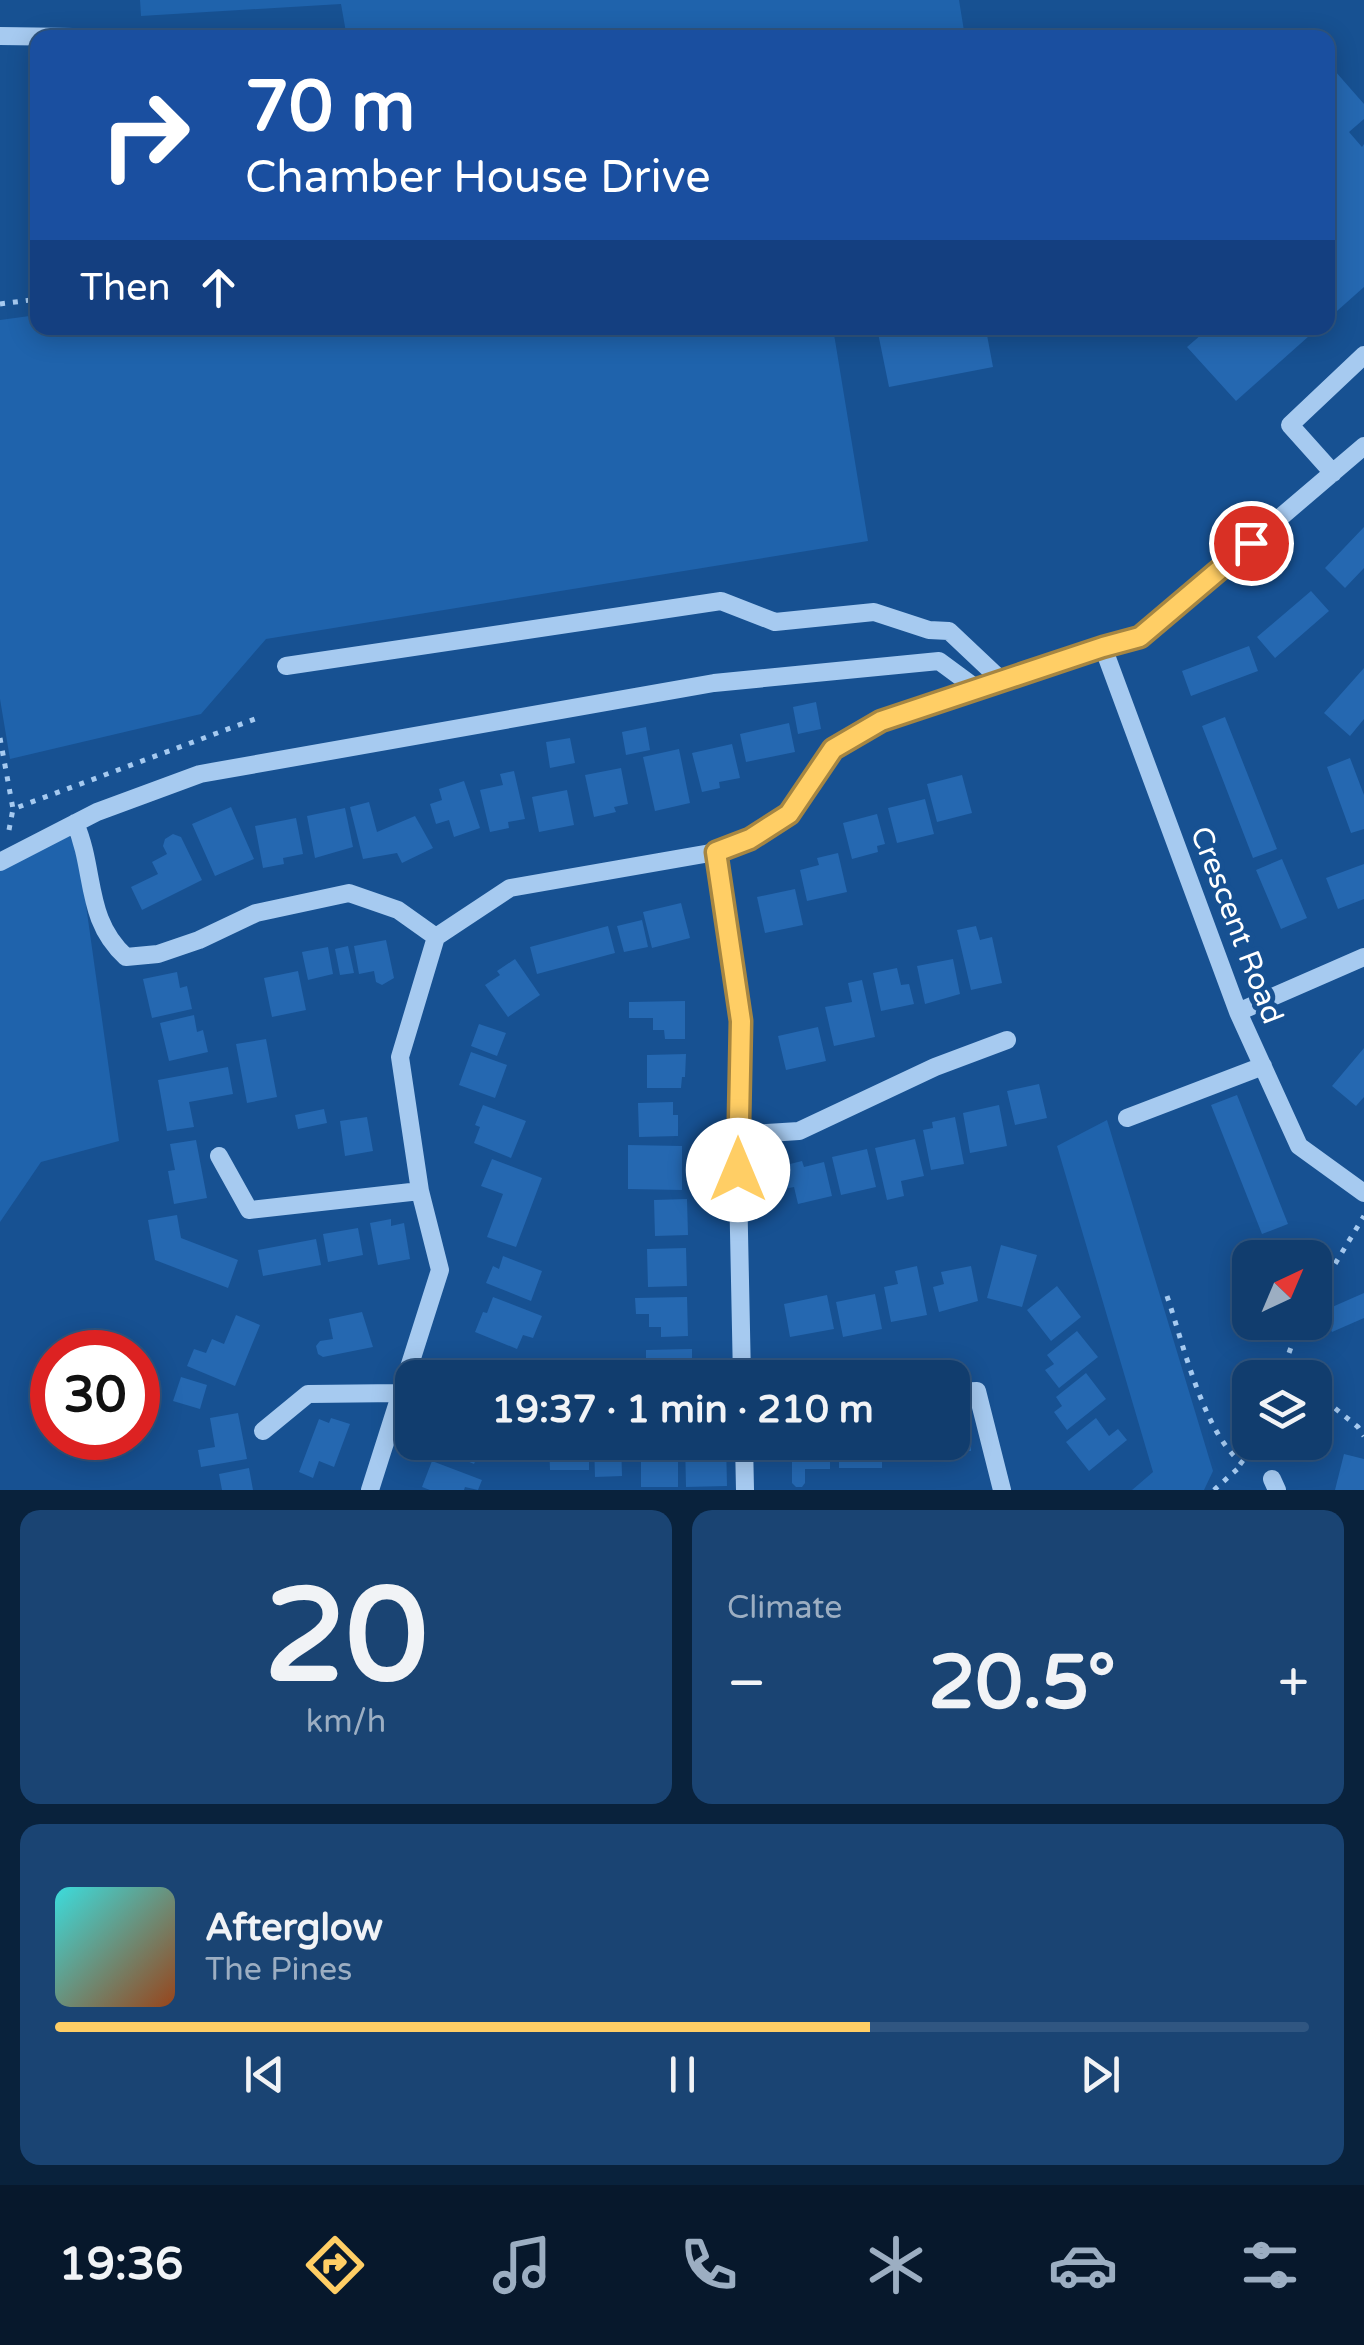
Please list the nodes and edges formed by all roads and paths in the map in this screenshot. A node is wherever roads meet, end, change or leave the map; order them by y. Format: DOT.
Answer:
graph roads {
  1 [pos="0,36"];
  2 [pos="30,36"];
  3 [pos="30,300"];
  4 [pos="0,304"];
  5 [pos="1364,355"];
  6 [pos="1364,446"];
  7 [pos="1334,472"];
  8 [pos="1103,647"];
  9 [pos="286,666"];
  10 [pos="1002,681"];
  11 [pos="978,689"];
  12 [pos="255,719"];
  13 [pos="0,738"];
  14 [pos="75,823"];
  15 [pos="716,852"];
  16 [pos="0,862"];
  17 [pos="436,937"];
  18 [pos="1364,957"];
  19 [pos="1238,1012"];
  20 [pos="1006,1040"];
  21 [pos="1263,1066"];
  22 [pos="1126,1118"];
  23 [pos="737,1135"];
  24 [pos="219,1156"];
  25 [pos="420,1191"];
  26 [pos="1364,1193"];
  27 [pos="1364,1216"];
  28 [pos="1332,1269"];
  29 [pos="1168,1296"];
  30 [pos="411,1360"];
  31 [pos="742,1360"];
  32 [pos="970,1391"];
  33 [pos="395,1393"];
  34 [pos="1332,1406"];
  35 [pos="395,1412"];
  36 [pos="263,1431"];
  37 [pos="1364,1436"];
  38 [pos="745,1460"];
  39 [pos="1243,1464"];
  40 [pos="1274,1484"];
  41 [pos="370,1490"];
  42 [pos="746,1490"];
  43 [pos="1002,1490"];
  44 [pos="1214,1490"];
  1 -- 2 [label="street"];
  3 -- 4 [label="path"];
  5 -- 7 [label="street"];
  6 -- 7 [label="street"];
  7 -- 8 [label="street"];
  8 -- 10 [label="street"];
  8 -- 19 [label="street, Crescent Road"];
  9 -- 10 [label="street"];
  10 -- 11 [label="street"];
  11 -- 14 [label="street"];
  11 -- 15 [label="street"];
  12 -- 13 [label="path"];
  14 -- 16 [label="street"];
  14 -- 17 [label="street"];
  15 -- 17 [label="street"];
  15 -- 23 [label="street"];
  17 -- 25 [label="street"];
  18 -- 19 [label="street"];
  19 -- 21 [label="street, Crescent Road"];
  20 -- 23 [label="street"];
  21 -- 22 [label="street"];
  21 -- 26 [label="street, Crescent Road"];
  23 -- 31 [label="street"];
  24 -- 25 [label="street"];
  25 -- 30 [label="street"];
  27 -- 28 [label="path"];
  29 -- 39 [label="path"];
  32 -- 43 [label="street"];
  33 -- 36 [label="street"];
  34 -- 37 [label="path"];
  35 -- 41 [label="street"];
  38 -- 42 [label="street"];
  39 -- 40 [label="path"];
  39 -- 44 [label="path"];
}
